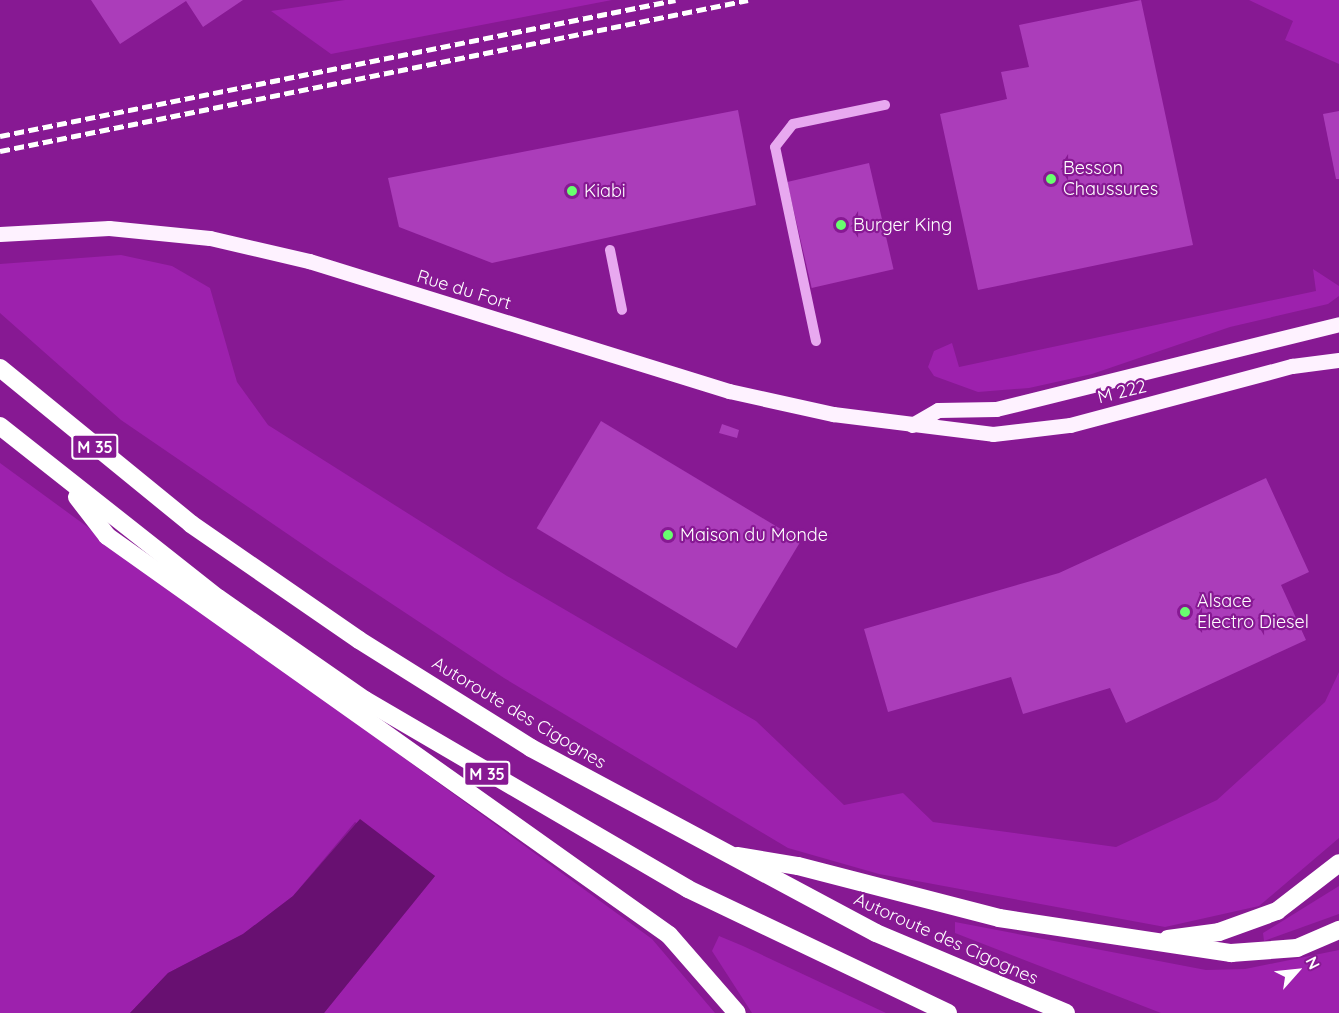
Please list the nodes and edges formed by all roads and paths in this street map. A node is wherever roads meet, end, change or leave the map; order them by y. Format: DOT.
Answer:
graph roads {
  1 [pos="885,105"];
  2 [pos="0,234"];
  3 [pos="610,250"];
  4 [pos="622,310"];
  5 [pos="1339,324"];
  6 [pos="816,341"];
  7 [pos="1339,360"];
  8 [pos="0,368"];
  9 [pos="912,424"];
  10 [pos="0,426"];
  11 [pos="61,477"];
  12 [pos="719,853"];
  13 [pos="1339,863"];
  14 [pos="1339,930"];
  15 [pos="1146,943"];
  16 [pos="737,1013"];
  17 [pos="948,1013"];
  18 [pos="1066,1013"];
  1 -- 6 [label="lane"];
  2 -- 9 [label="main road, Rue du Fort"];
  3 -- 4 [label="lane"];
  5 -- 9 [label="main road, M 222"];
  7 -- 9 [label="main road, M 222"];
  8 -- 12 [label="highway, Autoroute des Cigognes / M 35"];
  10 -- 11 [label="highway, M 35"];
  11 -- 16 [label="highway"];
  11 -- 17 [label="highway, M 35"];
  12 -- 15 [label="highway"];
  12 -- 18 [label="highway, Autoroute des Cigognes / M 35"];
  13 -- 15 [label="highway"];
  14 -- 15 [label="highway"];
}
